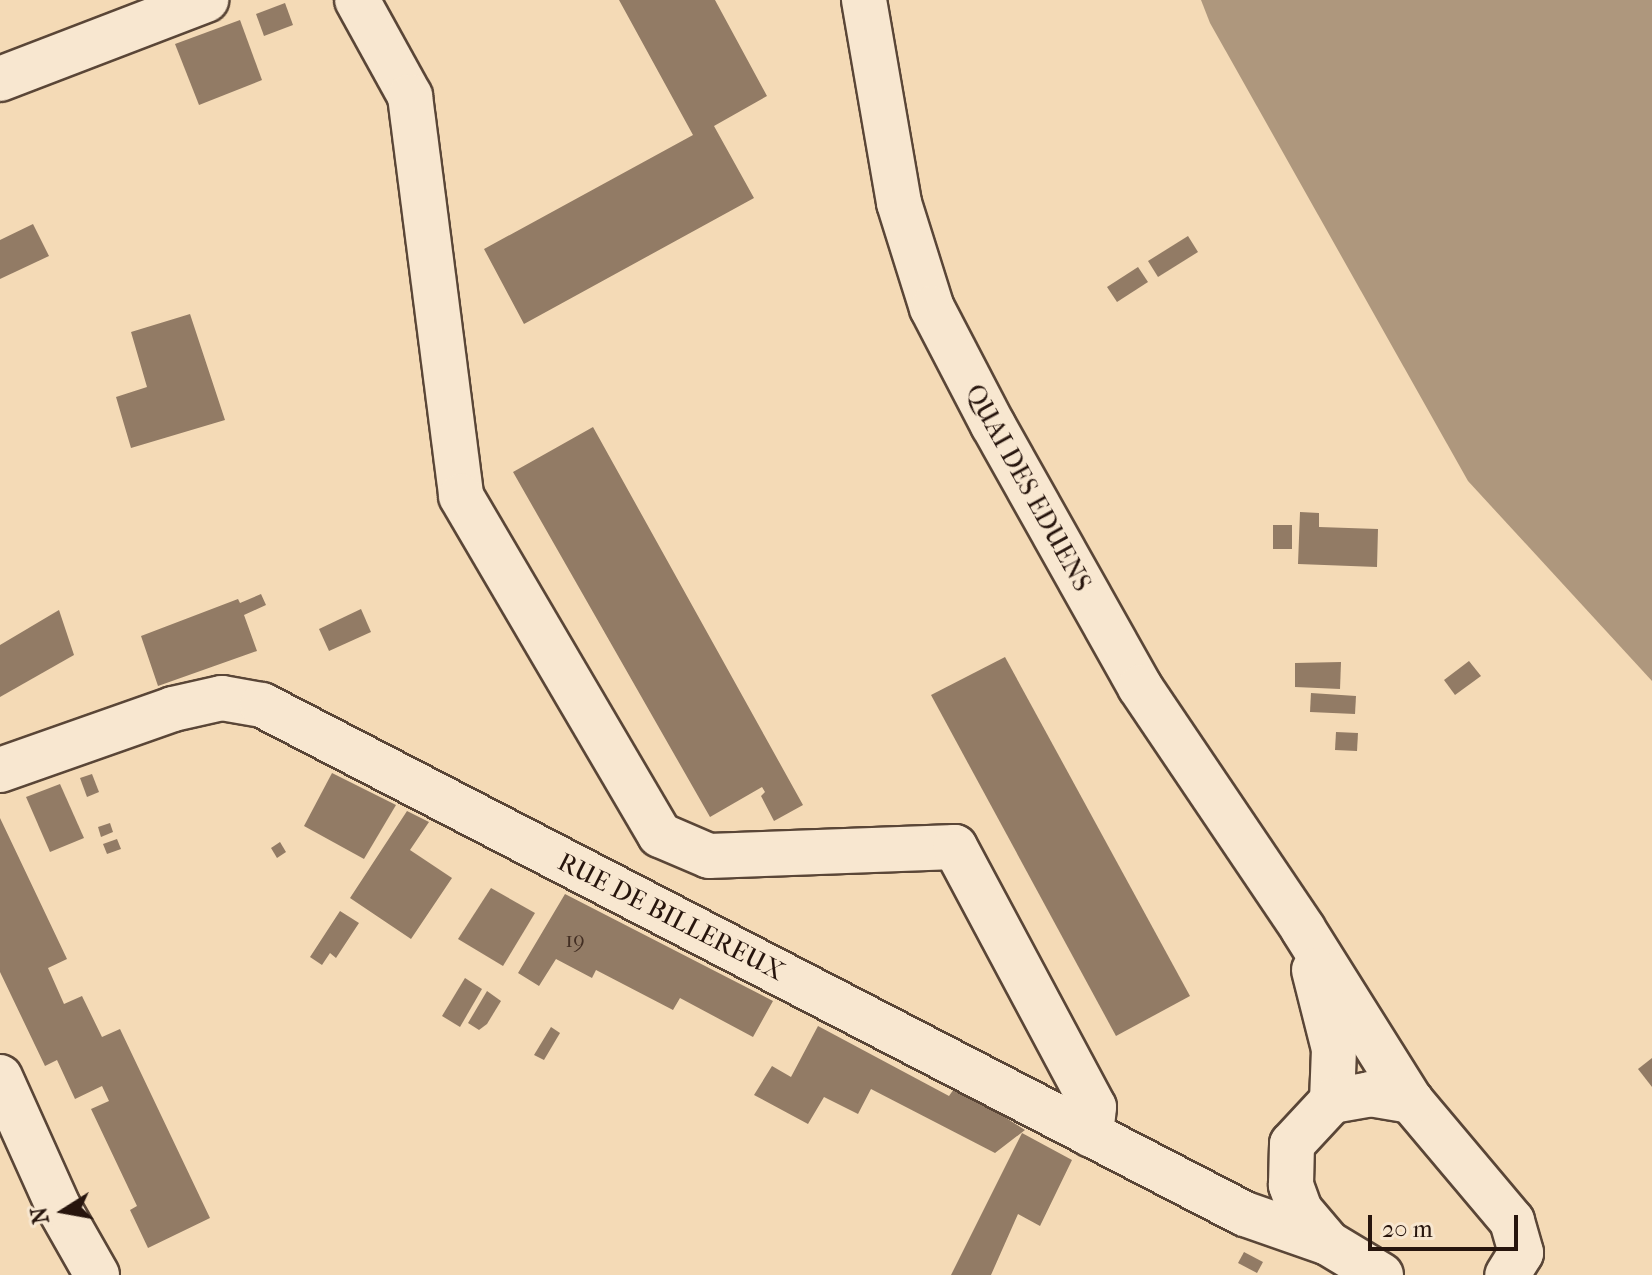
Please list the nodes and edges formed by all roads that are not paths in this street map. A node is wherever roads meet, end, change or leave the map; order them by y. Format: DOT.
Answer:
graph roads {
  1 [pos="206,0"];
  2 [pos="357,0"];
  3 [pos="864,0"];
  4 [pos="0,79"];
  5 [pos="0,770"];
  6 [pos="1303,929"];
  7 [pos="0,1077"];
  8 [pos="1332,1101"];
  9 [pos="1411,1101"];
  10 [pos="1091,1135"];
  11 [pos="1328,1243"];
  12 [pos="1522,1268"];
  13 [pos="97,1275"];
  14 [pos="1381,1275"];
  1 -- 4 [label="street"];
  2 -- 10 [label="street"];
  3 -- 6 [label="street, QUAI DES EDUENS"];
  5 -- 10 [label="street, RUE DE BILLEREUX"];
  6 -- 8 [label="street, QUAI DES EDUENS"];
  6 -- 9 [label="street, QUAI DES EDUENS"];
  7 -- 13 [label="street"];
  8 -- 9 [label="street"];
  8 -- 11 [label="street"];
  9 -- 12 [label="street, QUAI DES EDUENS"];
  10 -- 11 [label="street, RUE DE BILLEREUX"];
  11 -- 14 [label="street"];
}
